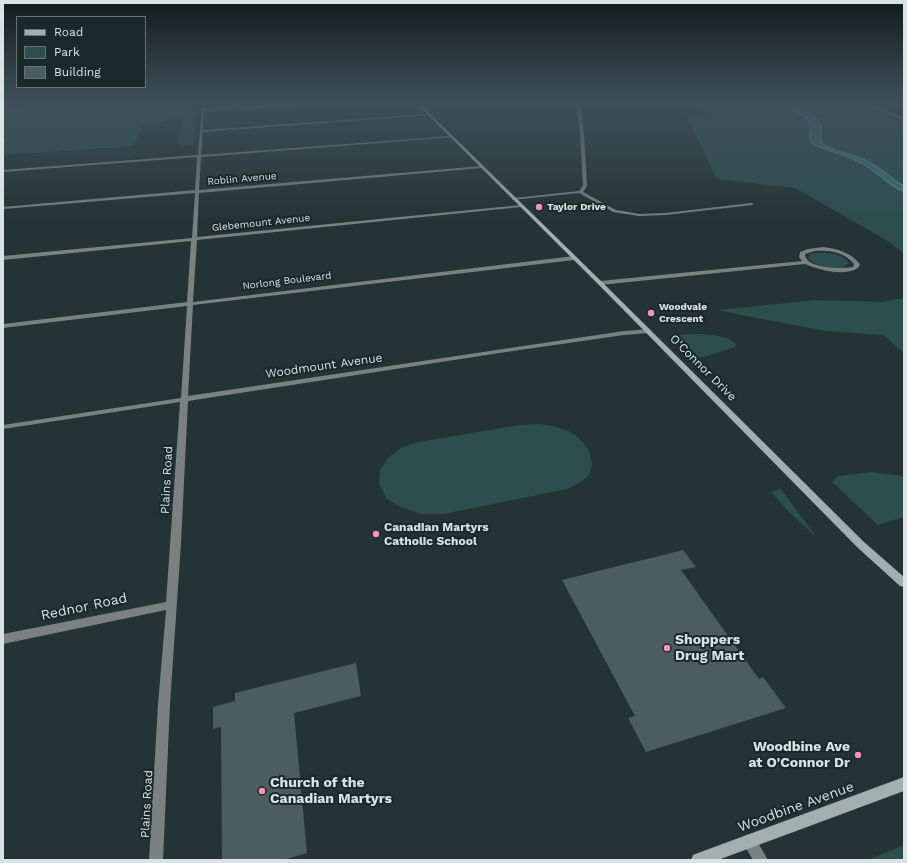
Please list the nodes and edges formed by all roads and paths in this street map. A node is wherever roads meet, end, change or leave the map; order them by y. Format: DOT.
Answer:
graph roads {
  1 [pos="200,142"];
  2 [pos="385,142"];
  3 [pos="457,142"];
  4 [pos="582,142"];
  5 [pos="198,157"];
  6 [pos="482,167"];
  7 [pos="3,172"];
  8 [pos="197,192"];
  9 [pos="580,192"];
  10 [pos="514,199"];
  11 [pos="752,204"];
  12 [pos="521,206"];
  13 [pos="3,208"];
  14 [pos="195,238"];
  15 [pos="3,258"];
  16 [pos="574,258"];
  17 [pos="806,262"];
  18 [pos="600,283"];
  19 [pos="190,303"];
  20 [pos="3,326"];
  21 [pos="649,331"];
  22 [pos="184,398"];
  23 [pos="3,427"];
  24 [pos="904,583"];
  25 [pos="171,605"];
  26 [pos="3,639"];
  27 [pos="904,784"];
  28 [pos="749,841"];
  29 [pos="156,860"];
  30 [pos="698,860"];
  31 [pos="761,860"];
  1 -- 5 [label="street, Plains Road"];
  2 -- 5 [label="street"];
  3 -- 6 [label="main road, O'Connor Drive"];
  4 -- 9 [label="street"];
  5 -- 7 [label="street"];
  5 -- 8 [label="street, Plains Road"];
  6 -- 8 [label="street, Roblin Avenue"];
  6 -- 10 [label="main road, O'Connor Drive"];
  8 -- 13 [label="street, Roblin Avenue"];
  8 -- 14 [label="street, Plains Road"];
  9 -- 10 [label="street"];
  9 -- 11 [label="street"];
  10 -- 12 [label="main road, O'Connor Drive"];
  12 -- 14 [label="street, Glebemount Avenue"];
  12 -- 16 [label="main road, O'Connor Drive"];
  14 -- 15 [label="street, Glebemount Avenue"];
  14 -- 19 [label="street, Plains Road"];
  16 -- 18 [label="main road, O'Connor Drive"];
  16 -- 19 [label="street, Norlong Boulevard"];
  17 -- 17 [label="street"];
  17 -- 18 [label="street"];
  18 -- 21 [label="main road, O'Connor Drive"];
  19 -- 20 [label="street, Norlong Boulevard"];
  19 -- 22 [label="street, Plains Road"];
  21 -- 22 [label="street, Woodmount Avenue"];
  21 -- 24 [label="main road, O'Connor Drive"];
  22 -- 23 [label="street, Woodmount Avenue"];
  22 -- 25 [label="street, Plains Road"];
  25 -- 26 [label="street, Rednor Road"];
  25 -- 29 [label="street, Plains Road"];
  27 -- 28 [label="main road, Woodbine Avenue"];
  28 -- 30 [label="main road, Woodbine Avenue"];
  28 -- 31 [label="street"];
}
